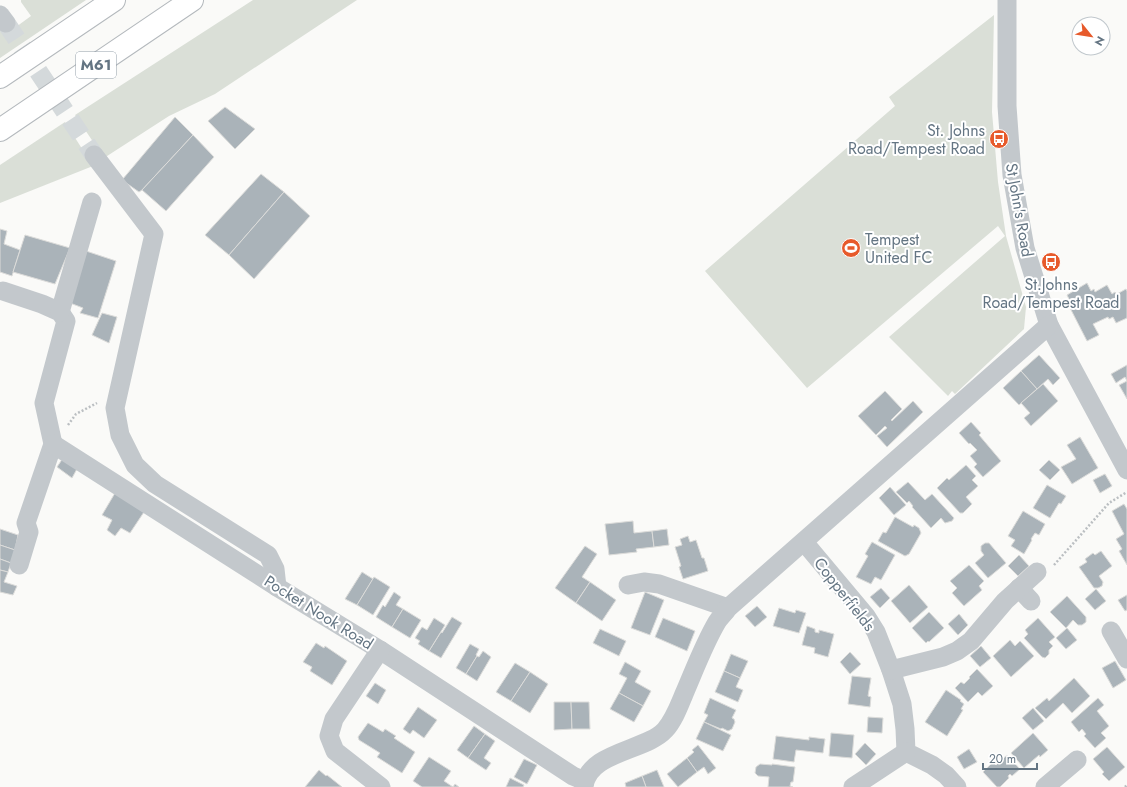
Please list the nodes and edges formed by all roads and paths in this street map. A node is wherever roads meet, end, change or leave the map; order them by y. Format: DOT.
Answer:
graph roads {
  1 [pos="114,0"];
  2 [pos="192,0"];
  3 [pos="1007,0"];
  4 [pos="0,77"];
  5 [pos="0,130"];
  6 [pos="94,155"];
  7 [pos="92,202"];
  8 [pos="3,291"];
  9 [pos="60,312"];
  10 [pos="1049,325"];
  11 [pos="118,391"];
  12 [pos="53,444"];
  13 [pos="1127,470"];
  14 [pos="1127,492"];
  15 [pos="804,542"];
  16 [pos="19,565"];
  17 [pos="1037,572"];
  18 [pos="628,585"];
  19 [pos="277,587"];
  20 [pos="728,608"];
  21 [pos="1111,631"];
  22 [pos="380,650"];
  23 [pos="1127,659"];
  24 [pos="891,670"];
  25 [pos="906,752"];
  26 [pos="1077,760"];
  27 [pos="584,784"];
  28 [pos="382,787"];
  29 [pos="853,787"];
  30 [pos="957,787"];
  31 [pos="1045,787"];
  1 -- 4 [label="highway, M61"];
  2 -- 5 [label="highway, M61"];
  3 -- 10 [label="street, St John's Road"];
  6 -- 11 [label="street"];
  7 -- 9 [label="street"];
  8 -- 9 [label="street"];
  9 -- 12 [label="street"];
  10 -- 13 [label="street, St John's Road"];
  10 -- 15 [label="street"];
  11 -- 12 [label="path"];
  11 -- 19 [label="street"];
  12 -- 16 [label="street"];
  12 -- 19 [label="street, Pocket Nook Road"];
  14 -- 17 [label="path"];
  15 -- 20 [label="street"];
  15 -- 24 [label="street, Copperfields"];
  17 -- 24 [label="street"];
  18 -- 20 [label="street"];
  19 -- 22 [label="street, Pocket Nook Road"];
  20 -- 27 [label="street"];
  21 -- 23 [label="street"];
  22 -- 27 [label="street, Pocket Nook Road"];
  22 -- 28 [label="street"];
  24 -- 25 [label="street, Copperfields"];
  25 -- 29 [label="street"];
  25 -- 30 [label="street"];
  26 -- 31 [label="street"];
}
